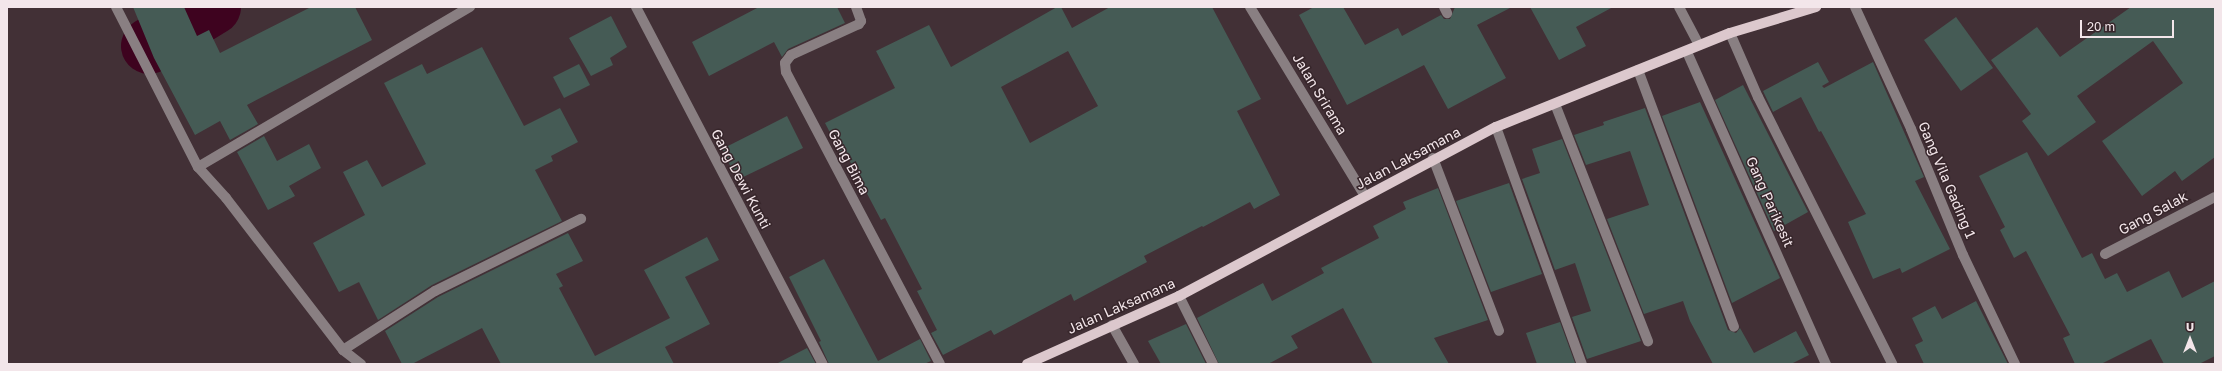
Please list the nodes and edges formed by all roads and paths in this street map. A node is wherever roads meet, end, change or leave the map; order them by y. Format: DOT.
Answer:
graph roads {
  1 [pos="116,7"];
  2 [pos="470,7"];
  3 [pos="636,7"];
  4 [pos="856,7"];
  5 [pos="1250,7"];
  6 [pos="1679,7"];
  7 [pos="1816,7"];
  8 [pos="1855,7"];
  9 [pos="1730,34"];
  10 [pos="1699,45"];
  11 [pos="1687,52"];
  12 [pos="1638,70"];
  13 [pos="1555,104"];
  14 [pos="1496,127"];
  15 [pos="1433,158"];
  16 [pos="198,167"];
  17 [pos="1365,196"];
  18 [pos="2215,197"];
  19 [pos="581,219"];
  20 [pos="2105,254"];
  21 [pos="1179,296"];
  22 [pos="1112,325"];
  23 [pos="1734,327"];
  24 [pos="1499,331"];
  25 [pos="1648,341"];
  26 [pos="343,350"];
  27 [pos="361,364"];
  28 [pos="823,364"];
  29 [pos="940,364"];
  30 [pos="1027,364"];
  31 [pos="1134,364"];
  32 [pos="1213,364"];
  33 [pos="1582,364"];
  34 [pos="1826,364"];
  35 [pos="1892,364"];
  36 [pos="2015,364"];
  1 -- 16 [label="street"];
  2 -- 16 [label="street"];
  3 -- 28 [label="street, Gang Dewi Kunti"];
  4 -- 29 [label="street, Gang Bima"];
  5 -- 17 [label="street, Jalan Srirama"];
  6 -- 10 [label="street"];
  7 -- 9 [label="main road, Jalan Laksamana"];
  8 -- 36 [label="street, Gang Vila Gading 1"];
  9 -- 10 [label="main road, Jalan Laksamana"];
  9 -- 35 [label="street"];
  10 -- 11 [label="main road, Jalan Laksamana"];
  11 -- 12 [label="main road, Jalan Laksamana"];
  11 -- 34 [label="street, Gang Parikesit"];
  12 -- 13 [label="main road, Jalan Laksamana"];
  12 -- 23 [label="street"];
  13 -- 14 [label="main road, Jalan Laksamana"];
  13 -- 25 [label="street"];
  14 -- 15 [label="main road, Jalan Laksamana"];
  14 -- 33 [label="street"];
  15 -- 17 [label="main road, Jalan Laksamana"];
  15 -- 24 [label="street"];
  16 -- 26 [label="street"];
  17 -- 21 [label="main road, Jalan Laksamana"];
  18 -- 20 [label="street, Gang Salak"];
  19 -- 26 [label="street"];
  21 -- 22 [label="main road, Jalan Laksamana"];
  21 -- 32 [label="street"];
  22 -- 30 [label="main road, Jalan Laksamana"];
  22 -- 31 [label="street"];
  26 -- 27 [label="street"];
}
